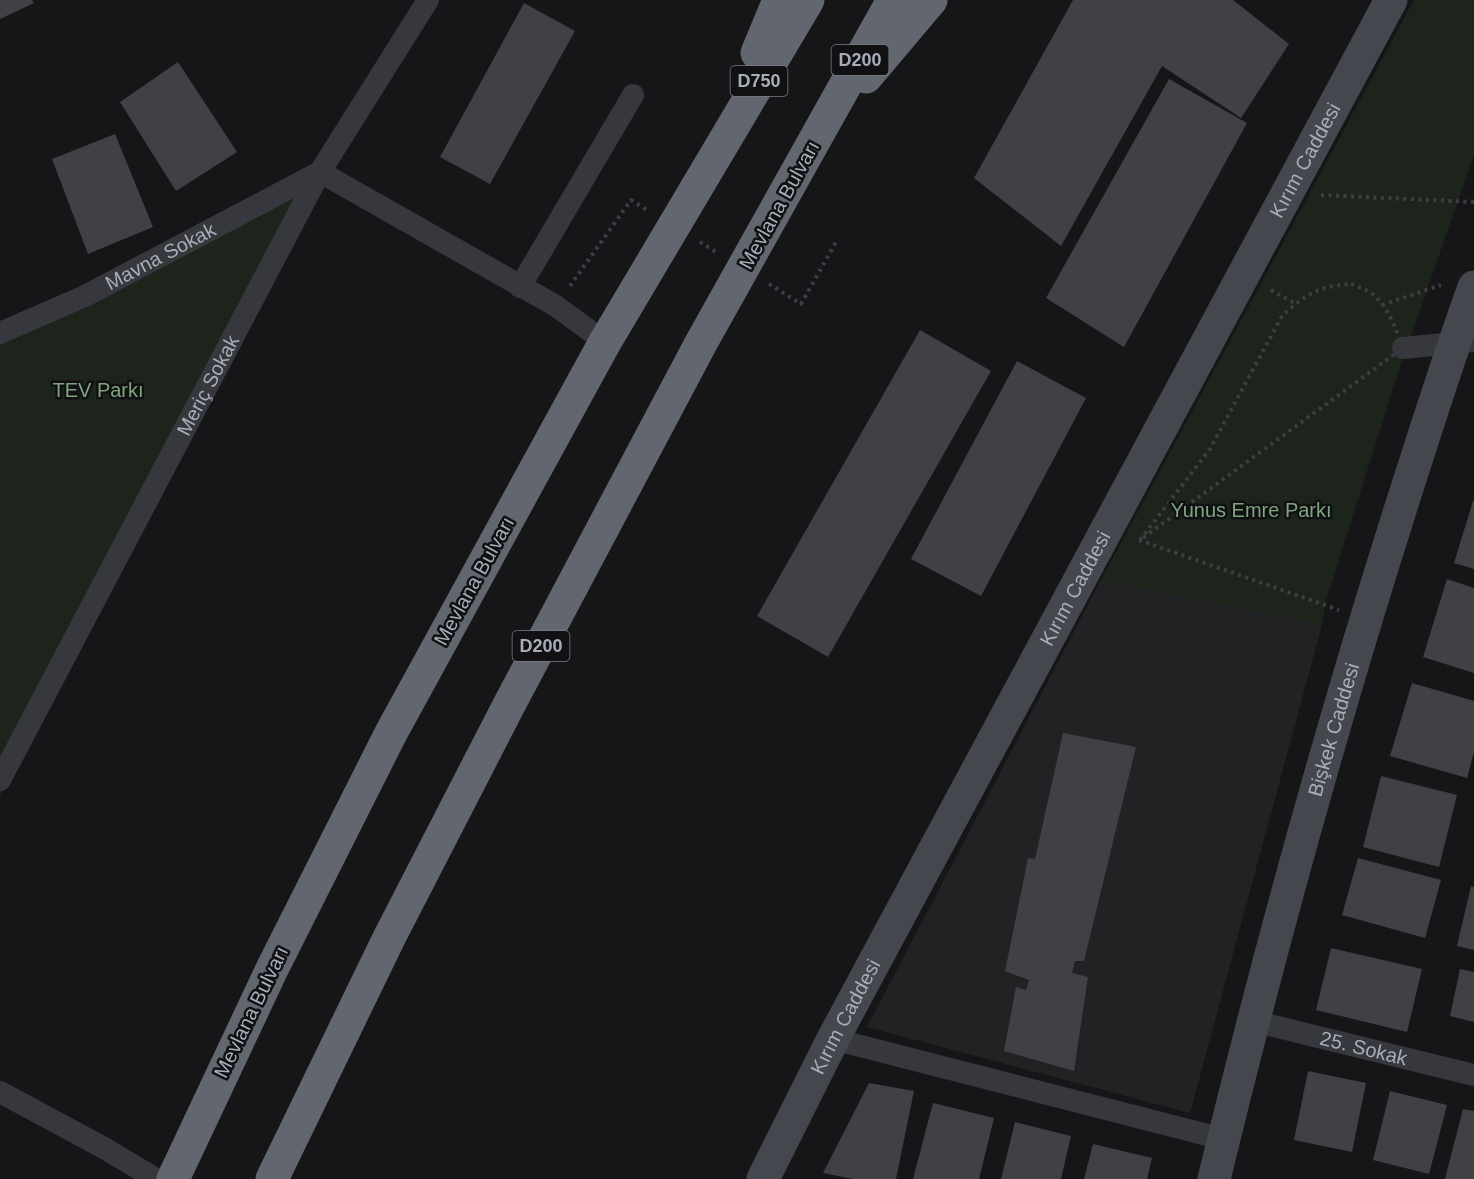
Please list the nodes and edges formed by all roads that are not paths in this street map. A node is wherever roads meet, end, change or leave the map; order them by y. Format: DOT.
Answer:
graph roads {
  1 [pos="428,0"];
  2 [pos="779,0"];
  3 [pos="808,0"];
  4 [pos="893,0"];
  5 [pos="931,0"];
  6 [pos="1391,0"];
  7 [pos="633,95"];
  8 [pos="827,121"];
  9 [pos="710,163"];
  10 [pos="320,172"];
  11 [pos="1459,286"];
  12 [pos="520,287"];
  13 [pos="0,333"];
  14 [pos="605,342"];
  15 [pos="1464,342"];
  16 [pos="1403,348"];
  17 [pos="0,780"];
  18 [pos="1253,1020"];
  19 [pos="833,1039"];
  20 [pos="1474,1075"];
  21 [pos="0,1092"];
  22 [pos="1223,1139"];
  23 [pos="156,1179"];
  24 [pos="174,1179"];
  25 [pos="272,1179"];
  26 [pos="763,1179"];
  27 [pos="1214,1179"];
  1 -- 10 [label="street, Meriç Sokak"];
  2 -- 9 [label="highway"];
  3 -- 9 [label="highway, Mevlana Bulvarı / D750"];
  4 -- 8 [label="highway, Mevlana Bulvarı / D200"];
  5 -- 8 [label="highway"];
  6 -- 19 [label="street, Kırım Caddesi"];
  7 -- 12 [label="street"];
  8 -- 25 [label="highway, Mevlana Bulvarı / D200"];
  9 -- 14 [label="highway, Mevlana Bulvarı"];
  10 -- 12 [label="street"];
  10 -- 13 [label="street, Mavna Sokak"];
  10 -- 17 [label="street, Meriç Sokak"];
  11 -- 15 [label="street, Bişkek Caddesi"];
  12 -- 14 [label="street"];
  14 -- 24 [label="highway, Mevlana Bulvarı"];
  15 -- 16 [label="street"];
  15 -- 18 [label="street, Bişkek Caddesi"];
  18 -- 20 [label="street, 25. Sokak"];
  18 -- 22 [label="street, Bişkek Caddesi"];
  19 -- 22 [label="street"];
  19 -- 26 [label="street, Kırım Caddesi"];
  21 -- 23 [label="street"];
  22 -- 27 [label="street, Bişkek Caddesi"];
}
